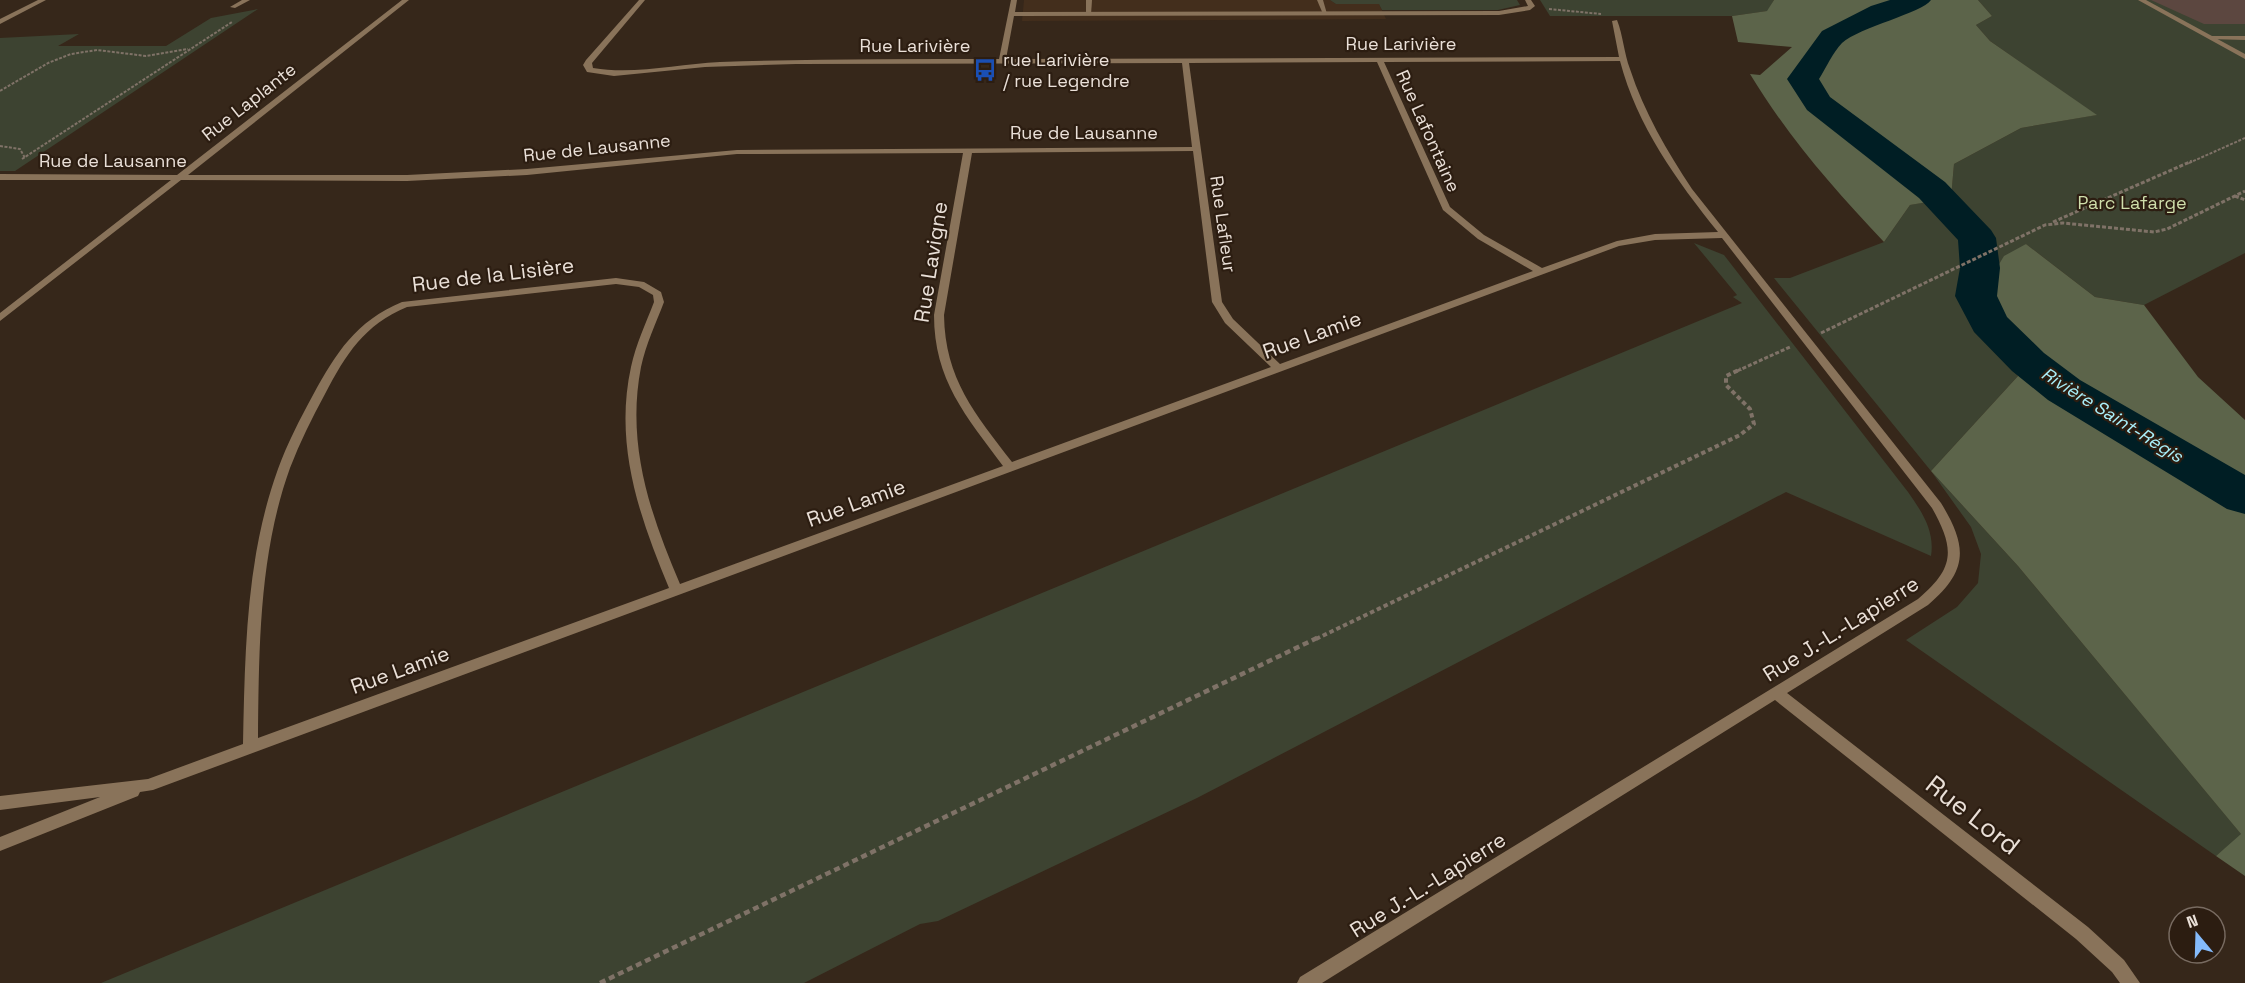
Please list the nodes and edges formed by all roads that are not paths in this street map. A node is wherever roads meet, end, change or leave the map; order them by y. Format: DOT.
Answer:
graph roads {
  1 [pos="43,0"];
  2 [pos="247,0"];
  3 [pos="406,0"];
  4 [pos="642,0"];
  5 [pos="1014,0"];
  6 [pos="1089,0"];
  7 [pos="1320,0"];
  8 [pos="1528,0"];
  9 [pos="2141,0"];
  10 [pos="233,7"];
  11 [pos="1325,13"];
  12 [pos="1011,14"];
  13 [pos="1089,14"];
  14 [pos="1615,21"];
  15 [pos="0,22"];
  16 [pos="2211,38"];
  17 [pos="2245,38"];
  18 [pos="2245,57"];
  19 [pos="1379,59"];
  20 [pos="1621,59"];
  21 [pos="1185,60"];
  22 [pos="1002,61"];
  23 [pos="1197,149"];
  24 [pos="968,150"];
  25 [pos="0,177"];
  26 [pos="179,177"];
  27 [pos="1724,235"];
  28 [pos="1542,272"];
  29 [pos="0,318"];
  30 [pos="1278,368"];
  31 [pos="1010,467"];
  32 [pos="676,589"];
  33 [pos="1776,693"];
  34 [pos="250,746"];
  35 [pos="148,785"];
  36 [pos="0,804"];
  37 [pos="0,844"];
  38 [pos="1306,983"];
  39 [pos="2131,983"];
  1 -- 15 [label="street"];
  2 -- 10 [label="street"];
  3 -- 26 [label="street, Rue Laplante"];
  4 -- 22 [label="street, Rue Larivière"];
  5 -- 12 [label="street"];
  6 -- 13 [label="street"];
  7 -- 11 [label="street"];
  8 -- 11 [label="street"];
  9 -- 16 [label="street"];
  11 -- 13 [label="street"];
  12 -- 13 [label="street"];
  12 -- 22 [label="street"];
  14 -- 20 [label="street, Rue J.-L.-Lapierre"];
  16 -- 17 [label="street"];
  16 -- 18 [label="street"];
  19 -- 20 [label="street, Rue Larivière"];
  19 -- 21 [label="street, Rue Larivière"];
  19 -- 28 [label="street, Rue Lafontaine"];
  20 -- 27 [label="street, Rue J.-L.-Lapierre"];
  21 -- 22 [label="street, Rue Larivière"];
  21 -- 23 [label="street, Rue Lafleur"];
  23 -- 24 [label="street, Rue de Lausanne"];
  23 -- 30 [label="street, Rue Lafleur"];
  24 -- 26 [label="street, Rue de Lausanne"];
  24 -- 31 [label="street, Rue Lavigne"];
  25 -- 26 [label="street, Rue de Lausanne"];
  26 -- 29 [label="street, Rue Laplante"];
  27 -- 28 [label="street, Rue Lamie"];
  27 -- 33 [label="street, Rue J.-L.-Lapierre"];
  28 -- 30 [label="street, Rue Lamie"];
  30 -- 31 [label="street, Rue Lamie"];
  31 -- 32 [label="street, Rue Lamie"];
  32 -- 34 [label="street, Rue Lamie"];
  32 -- 34 [label="street, Rue de la Lisière"];
  33 -- 38 [label="street, Rue J.-L.-Lapierre"];
  33 -- 39 [label="street, Rue Lord"];
  34 -- 35 [label="street, Rue Lamie"];
  35 -- 36 [label="street, Rue Lamie"];
  35 -- 37 [label="street"];
}
